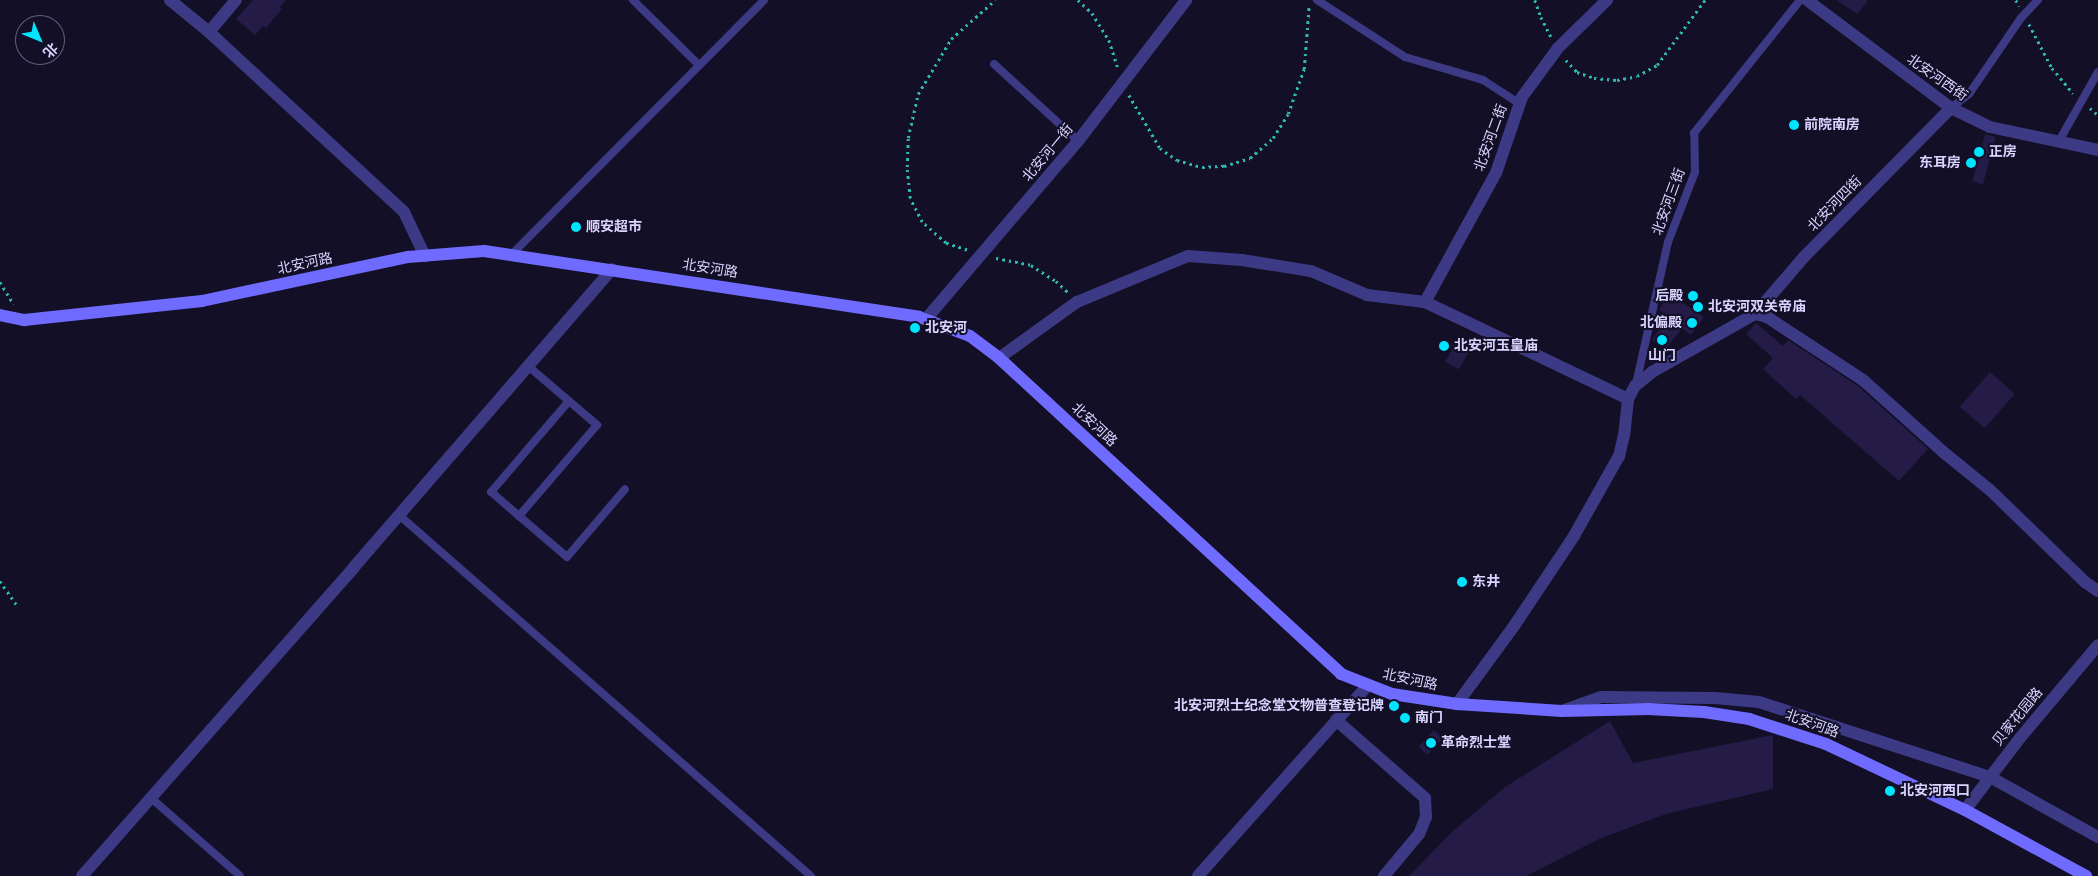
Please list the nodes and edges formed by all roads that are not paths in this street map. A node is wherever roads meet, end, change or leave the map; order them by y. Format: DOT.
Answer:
graph roads {
  1 [pos="170,0"];
  2 [pos="236,0"];
  3 [pos="632,0"];
  4 [pos="764,0"];
  5 [pos="1186,0"];
  6 [pos="1317,0"];
  7 [pos="1607,0"];
  8 [pos="1800,0"];
  9 [pos="1807,0"];
  10 [pos="2038,0"];
  11 [pos="208,32"];
  12 [pos="994,64"];
  13 [pos="699,65"];
  14 [pos="2098,72"];
  15 [pos="1520,104"];
  16 [pos="1950,108"];
  17 [pos="2059,141"];
  18 [pos="1078,142"];
  19 [pos="2098,150"];
  20 [pos="512,255"];
  21 [pos="425,256"];
  22 [pos="612,269"];
  23 [pos="1425,302"];
  24 [pos="1755,314"];
  25 [pos="0,316"];
  26 [pos="926,319"];
  27 [pos="999,358"];
  28 [pos="528,366"];
  29 [pos="1635,386"];
  30 [pos="1628,399"];
  31 [pos="569,401"];
  32 [pos="625,489"];
  33 [pos="399,515"];
  34 [pos="519,516"];
  35 [pos="2098,591"];
  36 [pos="2098,645"];
  37 [pos="1368,685"];
  38 [pos="1456,704"];
  39 [pos="1562,711"];
  40 [pos="1336,720"];
  41 [pos="1990,777"];
  42 [pos="151,798"];
  43 [pos="1965,810"];
  44 [pos="2098,837"];
  45 [pos="82,876"];
  46 [pos="240,876"];
  47 [pos="811,876"];
  48 [pos="1198,876"];
  49 [pos="1384,876"];
  50 [pos="2086,876"];
  1 -- 11 [label="street"];
  2 -- 11 [label="street"];
  3 -- 13 [label="lane"];
  4 -- 13 [label="lane"];
  5 -- 18 [label="street, 北安河一街"];
  6 -- 15 [label="lane"];
  7 -- 15 [label="street, 北安河二街"];
  8 -- 29 [label="lane, 北安河三街"];
  9 -- 16 [label="street, 北安河西街"];
  10 -- 16 [label="lane, 北安河四街"];
  11 -- 21 [label="street"];
  12 -- 18 [label="lane"];
  13 -- 20 [label="lane"];
  14 -- 17 [label="lane"];
  15 -- 23 [label="street, 北安河二街"];
  16 -- 17 [label="street, 北安河西街"];
  16 -- 24 [label="street, 北安河四街"];
  17 -- 19 [label="street, 北安河西街"];
  18 -- 26 [label="street, 北安河一街"];
  20 -- 21 [label="main road, 北安河路"];
  20 -- 22 [label="main road, 北安河路"];
  21 -- 25 [label="main road, 北安河路"];
  22 -- 26 [label="main road, 北安河路"];
  22 -- 28 [label="street"];
  23 -- 27 [label="street"];
  23 -- 30 [label="street"];
  24 -- 29 [label="street, 北安河四街"];
  24 -- 35 [label="street"];
  26 -- 27 [label="main road, 北安河路"];
  27 -- 37 [label="main road, 北安河路"];
  28 -- 31 [label="lane"];
  28 -- 33 [label="street"];
  29 -- 30 [label="street, 北安河四街"];
  30 -- 38 [label="street"];
  31 -- 34 [label="lane"];
  31 -- 34 [label="lane"];
  32 -- 34 [label="lane"];
  33 -- 42 [label="street"];
  33 -- 47 [label="lane"];
  36 -- 41 [label="street, 贝家花园路"];
  37 -- 38 [label="main road, 北安河路"];
  37 -- 40 [label="street"];
  38 -- 39 [label="main road, 北安河路"];
  39 -- 41 [label="street"];
  39 -- 43 [label="main road, 北安河路"];
  40 -- 48 [label="street"];
  40 -- 49 [label="street"];
  41 -- 43 [label="street, 贝家花园路"];
  41 -- 44 [label="street"];
  42 -- 45 [label="street"];
  42 -- 46 [label="lane"];
  43 -- 50 [label="main road, 北安河路"];
}
